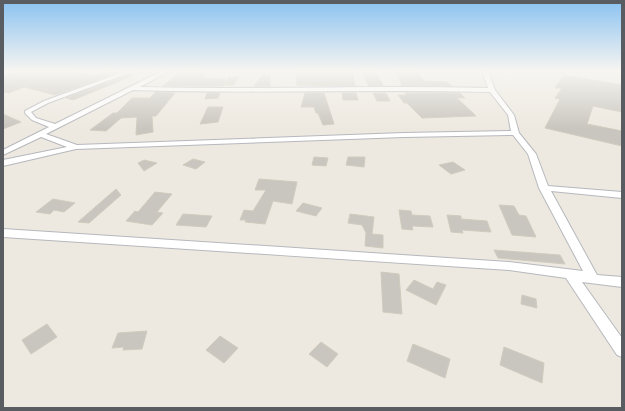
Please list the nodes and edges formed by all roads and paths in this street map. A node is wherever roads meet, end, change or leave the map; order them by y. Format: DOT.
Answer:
graph roads {
  1 [pos="78,90"];
  2 [pos="126,90"];
  3 [pos="492,90"];
  4 [pos="54,126"];
  5 [pos="515,133"];
  6 [pos="39,134"];
  7 [pos="76,147"];
  8 [pos="3,153"];
  9 [pos="3,163"];
  10 [pos="544,188"];
  11 [pos="622,195"];
  12 [pos="3,233"];
  13 [pos="592,277"];
  14 [pos="572,278"];
  15 [pos="622,282"];
  16 [pos="622,350"];
  1 -- 4 [label="street"];
  2 -- 4 [label="street"];
  3 -- 5 [label="street"];
  4 -- 6 [label="street"];
  5 -- 7 [label="street"];
  5 -- 10 [label="street"];
  6 -- 7 [label="street"];
  6 -- 8 [label="street"];
  7 -- 9 [label="street"];
  10 -- 11 [label="street"];
  10 -- 13 [label="street"];
  12 -- 13 [label="street"];
  13 -- 14 [label="street"];
  14 -- 15 [label="street"];
  14 -- 16 [label="street"];
}
